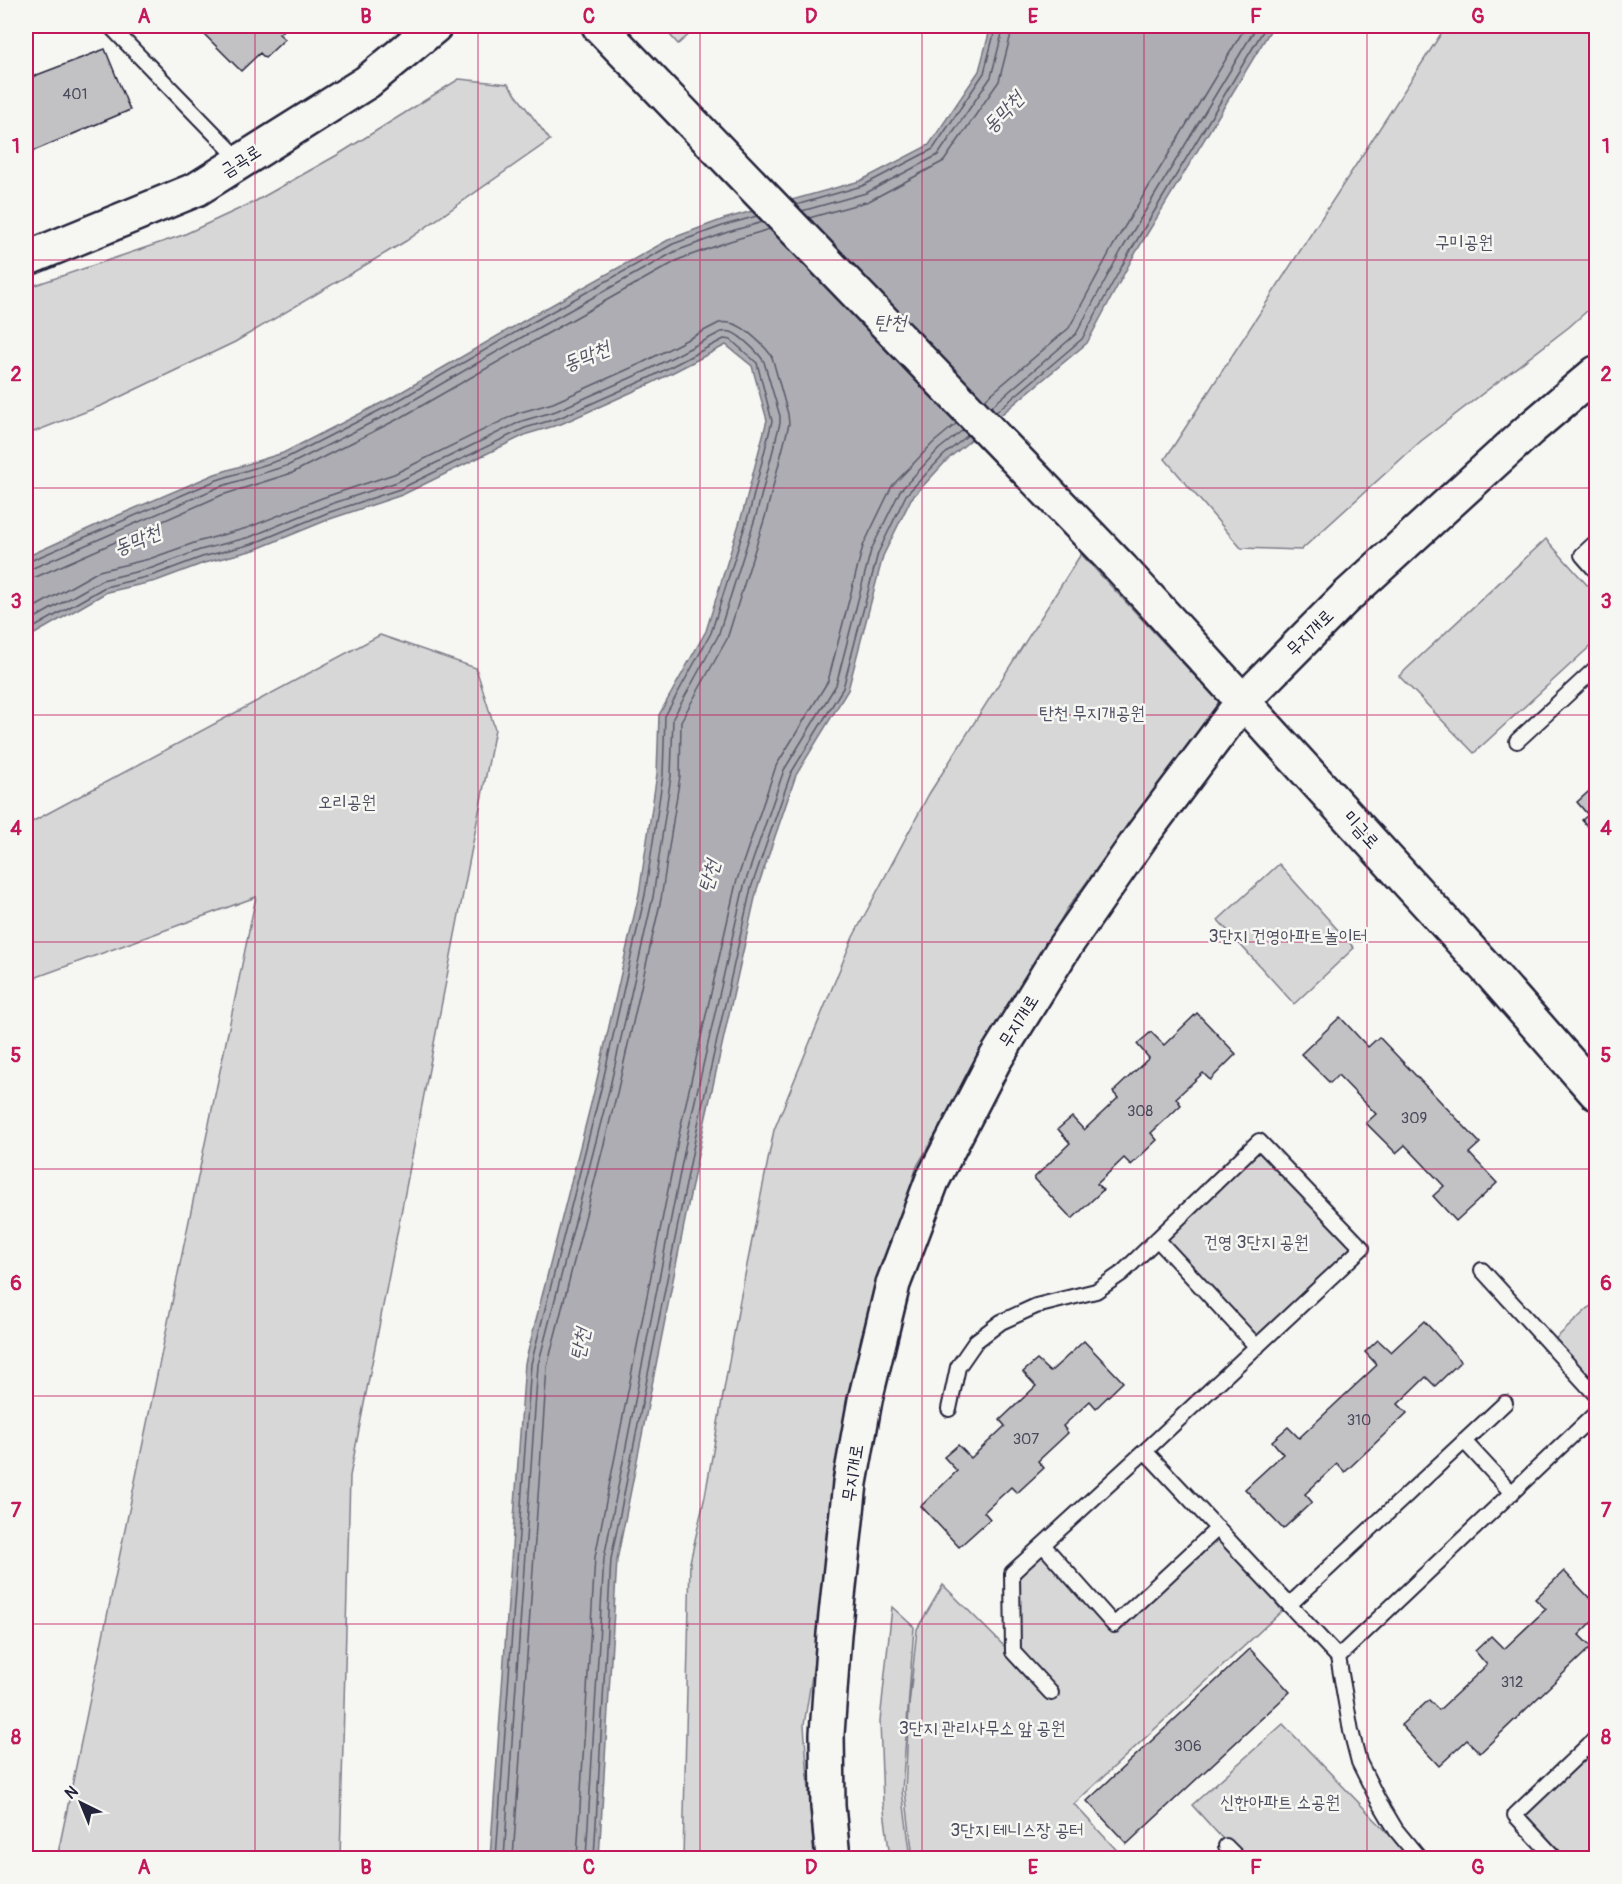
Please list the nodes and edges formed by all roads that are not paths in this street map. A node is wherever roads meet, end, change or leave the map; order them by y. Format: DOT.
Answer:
graph roads {
  1 [pos="110,26"];
  2 [pos="435,26"];
  3 [pos="599,26"];
  4 [pos="241,161"];
  5 [pos="26,259"];
  6 [pos="1596,373"];
  7 [pos="1596,542"];
  8 [pos="1596,571"];
  9 [pos="1596,668"];
  10 [pos="1243,701"];
  11 [pos="1517,741"];
  12 [pos="1596,1093"];
  13 [pos="1157,1239"];
  14 [pos="1482,1270"];
  15 [pos="1257,1347"];
  16 [pos="1596,1395"];
  17 [pos="1505,1403"];
  18 [pos="949,1409"];
  19 [pos="1596,1413"];
  20 [pos="1464,1441"];
  21 [pos="1145,1451"];
  22 [pos="1512,1493"];
  23 [pos="1218,1528"];
  24 [pos="1043,1545"];
  25 [pos="1289,1605"];
  26 [pos="1338,1657"];
  27 [pos="1051,1693"];
  28 [pos="1596,1738"];
  29 [pos="1226,1846"];
  30 [pos="1548,1856"];
  31 [pos="833,1858"];
  32 [pos="1238,1858"];
  33 [pos="1419,1858"];
  1 -- 4 [label="lane"];
  2 -- 4 [label="main road, 금곡로"];
  3 -- 10 [label="main road, 미금로"];
  4 -- 5 [label="main road, 금곡로"];
  6 -- 10 [label="main road, 무지개로"];
  7 -- 8 [label="lane"];
  9 -- 11 [label="lane"];
  10 -- 12 [label="main road, 미금로"];
  10 -- 31 [label="main road, 무지개로"];
  13 -- 15 [label="lane"];
  13 -- 15 [label="lane"];
  13 -- 18 [label="lane"];
  14 -- 16 [label="lane"];
  15 -- 21 [label="lane"];
  17 -- 20 [label="lane"];
  19 -- 22 [label="lane"];
  20 -- 22 [label="lane"];
  20 -- 25 [label="lane"];
  21 -- 23 [label="lane"];
  21 -- 24 [label="lane"];
  22 -- 26 [label="lane"];
  23 -- 24 [label="lane"];
  23 -- 25 [label="lane"];
  24 -- 27 [label="lane"];
  25 -- 26 [label="lane"];
  26 -- 33 [label="lane"];
  28 -- 30 [label="lane"];
  29 -- 32 [label="lane"];
}
